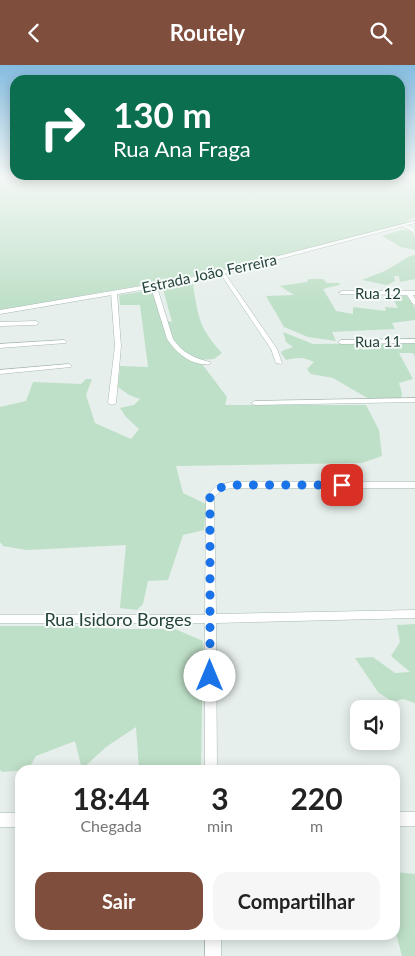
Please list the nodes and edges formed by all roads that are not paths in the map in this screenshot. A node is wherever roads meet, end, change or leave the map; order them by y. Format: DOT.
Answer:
graph roads {
  1 [pos="415,222"];
  2 [pos="404,226"];
  3 [pos="413,228"];
  4 [pos="415,233"];
  5 [pos="222,273"];
  6 [pos="154,287"];
  7 [pos="114,293"];
  8 [pos="342,293"];
  9 [pos="412,293"];
  10 [pos="415,303"];
  11 [pos="0,312"];
  12 [pos="36,323"];
  13 [pos="0,324"];
  14 [pos="415,341"];
  15 [pos="64,342"];
  16 [pos="341,342"];
  17 [pos="0,347"];
  18 [pos="208,363"];
  19 [pos="279,363"];
  20 [pos="69,366"];
  21 [pos="0,372"];
  22 [pos="415,400"];
  23 [pos="112,403"];
  24 [pos="255,403"];
  25 [pos="415,485"];
  26 [pos="415,614"];
  27 [pos="0,619"];
  28 [pos="209,619"];
  29 [pos="210,765"];
  30 [pos="400,819"];
  31 [pos="415,819"];
  32 [pos="0,820"];
  33 [pos="15,820"];
  34 [pos="213,940"];
  35 [pos="213,956"];
  1 -- 2 [label="street, Estrada João Ferreira"];
  2 -- 3 [label="street"];
  2 -- 5 [label="street, Estrada João Ferreira"];
  3 -- 4 [label="street"];
  5 -- 6 [label="street, Estrada João Ferreira"];
  5 -- 19 [label="street"];
  6 -- 7 [label="street, Estrada João Ferreira"];
  6 -- 18 [label="street"];
  7 -- 11 [label="street, Estrada João Ferreira"];
  7 -- 23 [label="street"];
  8 -- 9 [label="street, Rua 12"];
  9 -- 10 [label="street"];
  12 -- 13 [label="street"];
  14 -- 16 [label="street, Rua 11"];
  15 -- 17 [label="street"];
  20 -- 21 [label="street"];
  22 -- 24 [label="street"];
  25 -- 28 [label="street"];
  26 -- 28 [label="street, Rua Isidoro Borges"];
  27 -- 28 [label="street, Rua Isidoro Borges"];
  28 -- 29 [label="street"];
  30 -- 31 [label="street"];
  32 -- 33 [label="street"];
  34 -- 35 [label="street"];
}
